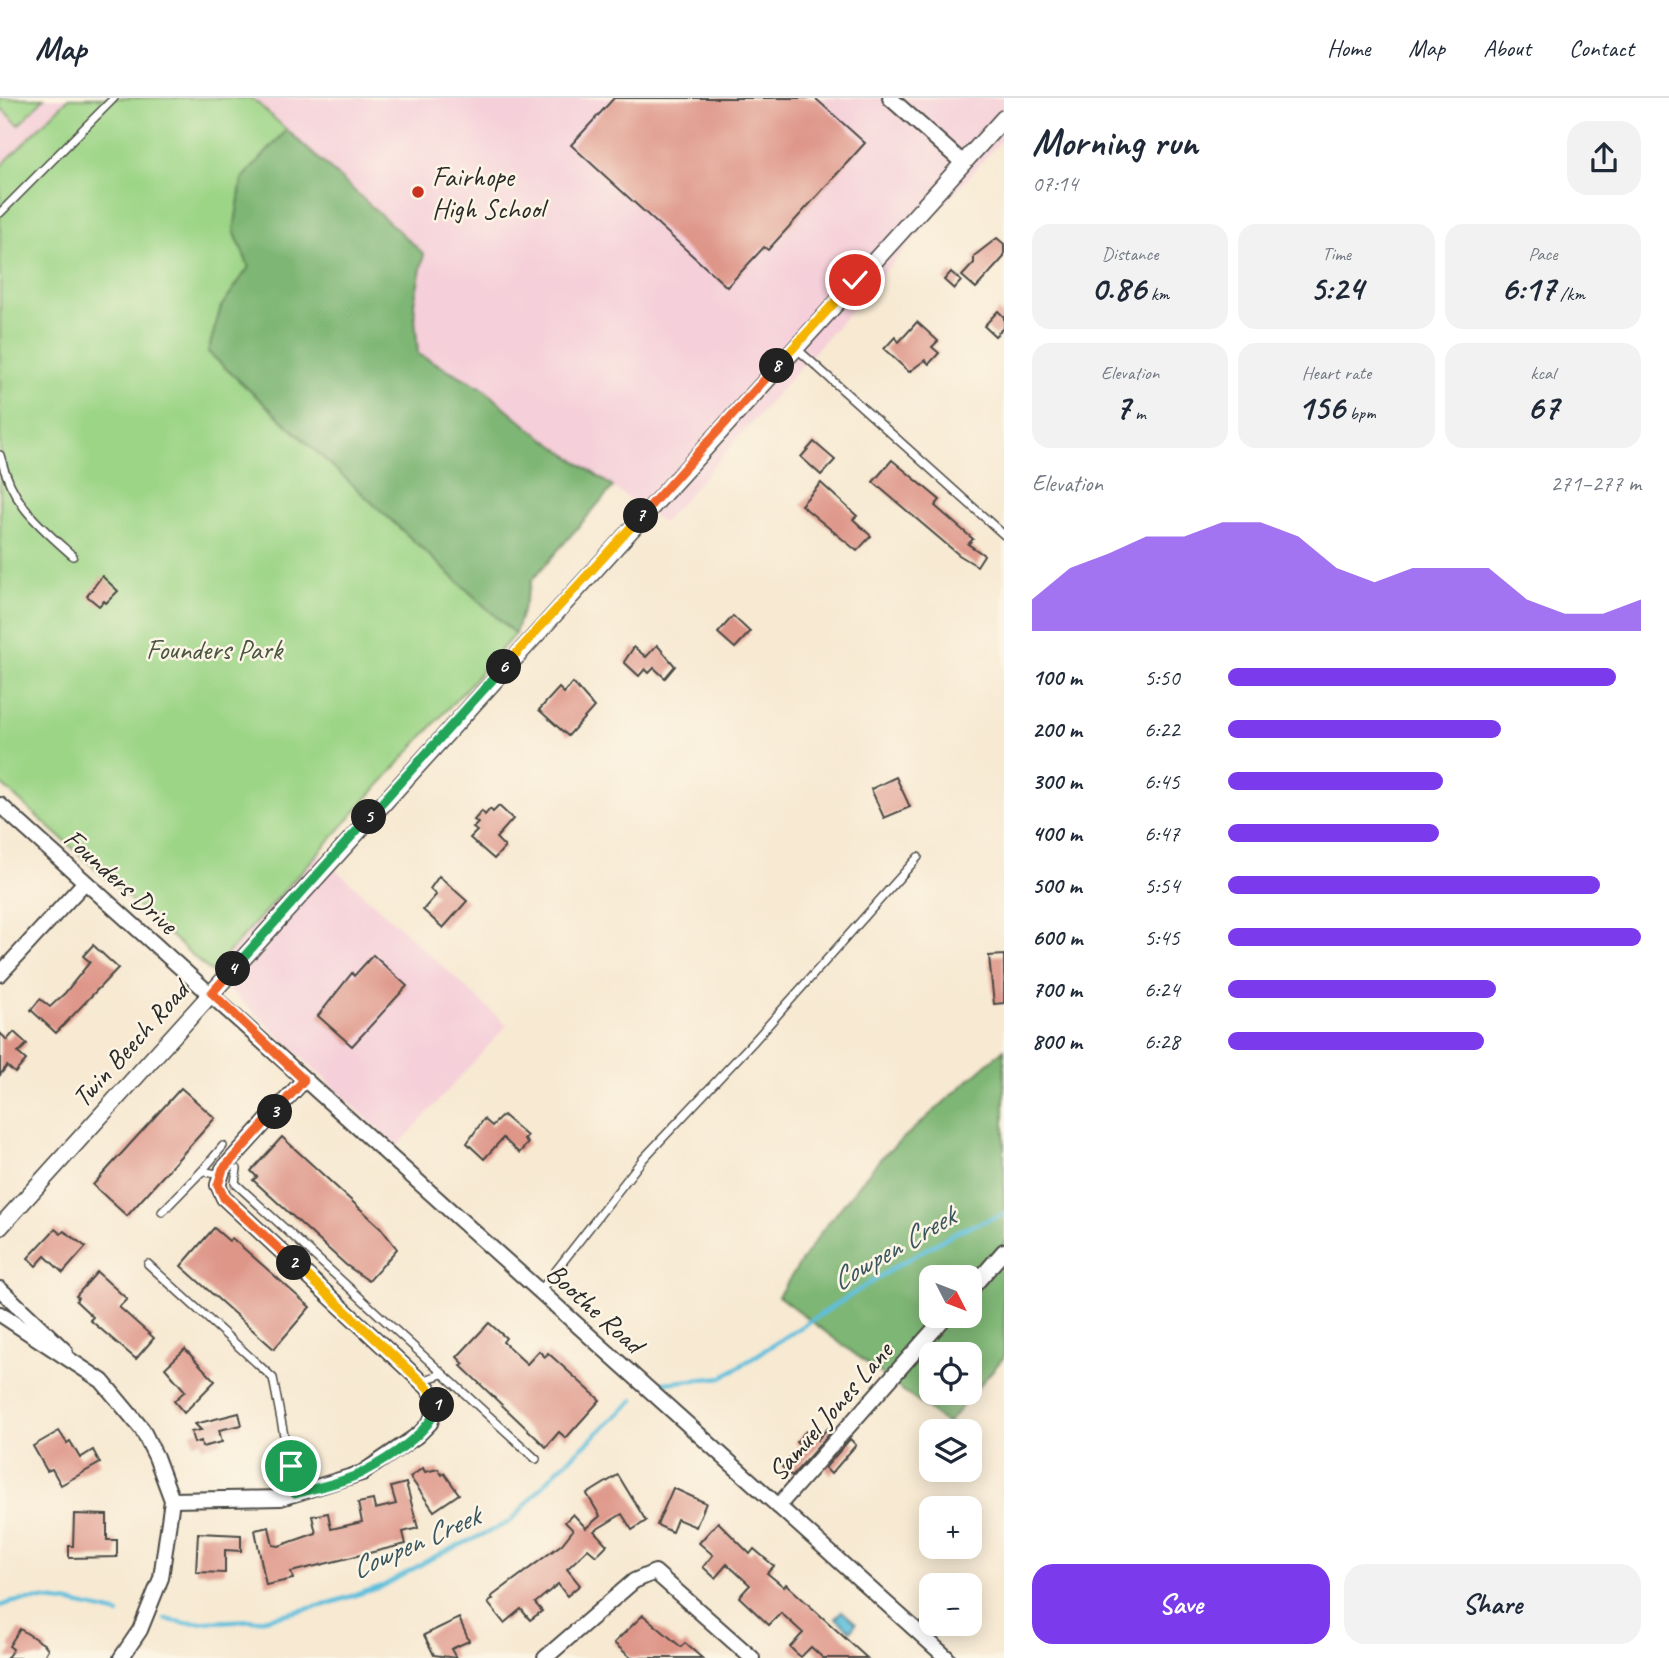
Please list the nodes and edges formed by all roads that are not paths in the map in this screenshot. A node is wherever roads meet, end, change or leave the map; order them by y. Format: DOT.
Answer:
graph roads {
  1 [pos="114,98"];
  2 [pos="890,98"];
  3 [pos="1004,118"];
  4 [pos="962,162"];
  5 [pos="0,213"];
  6 [pos="794,347"];
  7 [pos="0,455"];
  8 [pos="1004,535"];
  9 [pos="73,555"];
  10 [pos="0,804"];
  11 [pos="918,857"];
  12 [pos="84,883"];
  13 [pos="0,974"];
  14 [pos="212,993"];
  15 [pos="304,1080"];
  16 [pos="223,1146"];
  17 [pos="237,1169"];
  18 [pos="202,1171"];
  19 [pos="221,1175"];
  20 [pos="162,1212"];
  21 [pos="0,1227"];
  22 [pos="1004,1251"];
  23 [pos="148,1264"];
  24 [pos="982,1276"];
  25 [pos="0,1289"];
  26 [pos="539,1292"];
  27 [pos="0,1314"];
  28 [pos="935,1328"];
  29 [pos="76,1362"];
  30 [pos="442,1374"];
  31 [pos="421,1381"];
  32 [pos="536,1459"];
  33 [pos="295,1494"];
  34 [pos="172,1500"];
  35 [pos="778,1506"];
  36 [pos="121,1658"];
  37 [pos="545,1658"];
  38 [pos="752,1658"];
  39 [pos="947,1658"];
  1 -- 5 [label="lane"];
  2 -- 4 [label="street"];
  3 -- 4 [label="street, Twin Beech Road"];
  4 -- 6 [label="street, Twin Beech Road"];
  6 -- 8 [label="lane"];
  6 -- 14 [label="street, Twin Beech Road"];
  7 -- 9 [label="lane"];
  10 -- 12 [label="street, Founders Drive"];
  11 -- 26 [label="lane"];
  12 -- 13 [label="street"];
  12 -- 14 [label="street, Founders Drive"];
  14 -- 15 [label="street, Boothe Road"];
  14 -- 21 [label="street, Twin Beech Road"];
  15 -- 19 [label="street"];
  15 -- 26 [label="street, Boothe Road"];
  16 -- 18 [label="lane"];
  17 -- 30 [label="lane"];
  18 -- 19 [label="lane"];
  18 -- 20 [label="lane"];
  19 -- 31 [label="street"];
  22 -- 24 [label="street"];
  23 -- 33 [label="lane"];
  25 -- 29 [label="street"];
  26 -- 35 [label="street, Boothe Road"];
  27 -- 29 [label="street"];
  28 -- 35 [label="street, Samuel Jones Lane"];
  29 -- 34 [label="street"];
  30 -- 31 [label="lane"];
  30 -- 32 [label="lane"];
  31 -- 33 [label="street"];
  33 -- 34 [label="street"];
  34 -- 36 [label="street"];
  35 -- 39 [label="street, Boothe Road"];
  37 -- 38 [label="street"];
}
